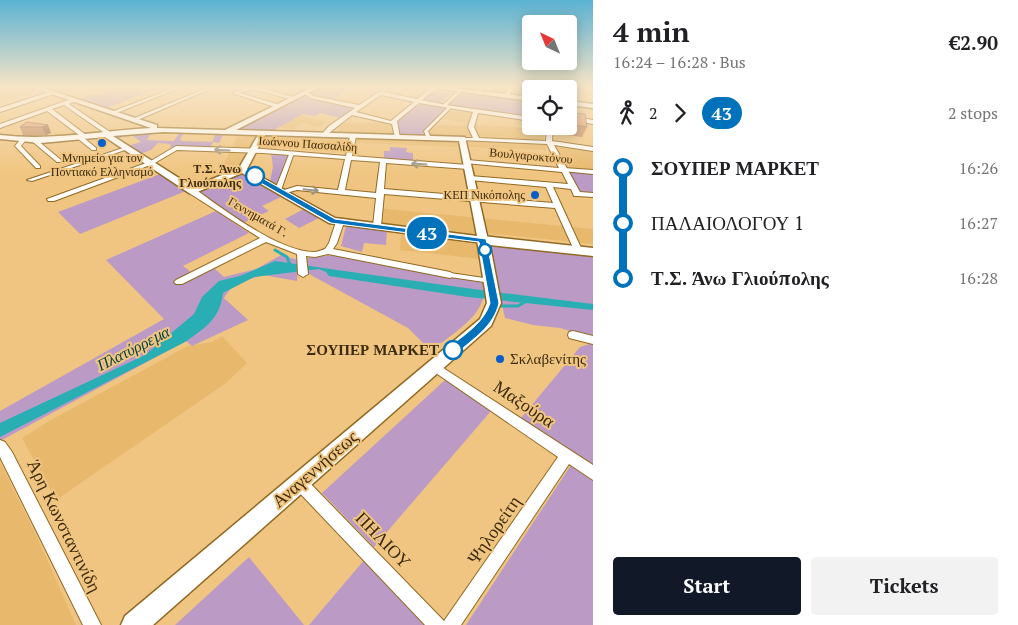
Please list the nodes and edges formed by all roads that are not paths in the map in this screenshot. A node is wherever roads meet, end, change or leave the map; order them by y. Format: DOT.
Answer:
graph roads {
  1 [pos="28,116"];
  2 [pos="56,116"];
  3 [pos="82,116"];
  4 [pos="122,116"];
  5 [pos="142,116"];
  6 [pos="258,116"];
  7 [pos="346,116"];
  8 [pos="365,116"];
  9 [pos="400,116"];
  10 [pos="439,116"];
  11 [pos="474,116"];
  12 [pos="577,119"];
  13 [pos="133,120"];
  14 [pos="593,122"];
  15 [pos="394,123"];
  16 [pos="240,125"];
  17 [pos="0,126"];
  18 [pos="146,128"];
  19 [pos="226,132"];
  20 [pos="106,133"];
  21 [pos="249,133"];
  22 [pos="262,134"];
  23 [pos="324,135"];
  24 [pos="549,135"];
  25 [pos="353,136"];
  26 [pos="0,137"];
  27 [pos="81,137"];
  28 [pos="398,137"];
  29 [pos="430,138"];
  30 [pos="462,139"];
  31 [pos="477,139"];
  32 [pos="22,141"];
  33 [pos="35,141"];
  34 [pos="549,142"];
  35 [pos="128,148"];
  36 [pos="94,149"];
  37 [pos="593,149"];
  38 [pos="254,151"];
  39 [pos="292,153"];
  40 [pos="348,158"];
  41 [pos="59,161"];
  42 [pos="383,161"];
  43 [pos="151,163"];
  44 [pos="467,165"];
  45 [pos="38,167"];
  46 [pos="242,170"];
  47 [pos="564,170"];
  48 [pos="593,172"];
  49 [pos="470,178"];
  50 [pos="30,180"];
  51 [pos="548,184"];
  52 [pos="192,191"];
  53 [pos="280,191"];
  54 [pos="575,191"];
  55 [pos="341,193"];
  56 [pos="380,194"];
  57 [pos="593,195"];
  58 [pos="51,199"];
  59 [pos="474,199"];
  60 [pos="558,206"];
  61 [pos="340,222"];
  62 [pos="377,226"];
  63 [pos="265,239"];
  64 [pos="483,240"];
  65 [pos="578,250"];
  66 [pos="328,251"];
  67 [pos="593,252"];
  68 [pos="302,253"];
  69 [pos="302,274"];
  70 [pos="450,275"];
  71 [pos="491,281"];
  72 [pos="179,282"];
  73 [pos="573,335"];
  74 [pos="593,340"];
  75 [pos="434,366"];
  76 [pos="0,446"];
  77 [pos="568,456"];
  78 [pos="593,473"];
  79 [pos="299,482"];
  80 [pos="92,625"];
  81 [pos="134,625"];
  82 [pos="437,625"];
  83 [pos="451,625"];
  1 -- 17 [label="street"];
  2 -- 27 [label="street"];
  3 -- 20 [label="street"];
  4 -- 13 [label="street"];
  5 -- 13 [label="street"];
  6 -- 16 [label="street"];
  7 -- 23 [label="street"];
  8 -- 15 [label="street"];
  9 -- 15 [label="street"];
  10 -- 29 [label="street"];
  11 -- 31 [label="street"];
  12 -- 14 [label="street"];
  13 -- 18 [label="street"];
  15 -- 28 [label="street"];
  16 -- 19 [label="street"];
  16 -- 21 [label="street"];
  18 -- 19 [label="street"];
  18 -- 20 [label="street"];
  19 -- 21 [label="street"];
  20 -- 27 [label="street"];
  20 -- 35 [label="street, Γεννηματά Γ."];
  21 -- 22 [label="street"];
  22 -- 23 [label="street"];
  22 -- 38 [label="street"];
  23 -- 25 [label="street"];
  24 -- 34 [label="street"];
  25 -- 28 [label="street"];
  25 -- 40 [label="street"];
  26 -- 32 [label="street"];
  27 -- 33 [label="street"];
  27 -- 36 [label="street"];
  28 -- 29 [label="street"];
  29 -- 30 [label="street"];
  30 -- 31 [label="street"];
  30 -- 44 [label="street"];
  31 -- 34 [label="street"];
  32 -- 33 [label="street"];
  32 -- 45 [label="street"];
  33 -- 41 [label="street"];
  34 -- 37 [label="street"];
  34 -- 47 [label="street"];
  35 -- 43 [label="street, Γεννηματά Γ."];
  35 -- 50 [label="street"];
  38 -- 39 [label="street, Ιωάννου Πασσαλίδη"];
  38 -- 43 [label="street, Ιωάννου Πασσαλίδη, one-way"];
  38 -- 46 [label="street"];
  39 -- 40 [label="street, Ιωάννου Πασσαλίδη"];
  39 -- 53 [label="street"];
  40 -- 42 [label="street, Ιωάννου Πασσαλίδη"];
  40 -- 55 [label="street"];
  44 -- 42 [label="street, Ιωάννου Πασσαλίδη, one-way"];
  42 -- 56 [label="street"];
  43 -- 52 [label="street, Γεννηματά Γ."];
  43 -- 58 [label="street, Ιωάννου Πασσαλίδη"];
  44 -- 47 [label="street, Βουλγαροκτόνου"];
  44 -- 49 [label="street"];
  46 -- 52 [label="street"];
  46 -- 53 [label="street"];
  47 -- 48 [label="street, Βουλγαροκτόνου"];
  47 -- 54 [label="street"];
  49 -- 51 [label="street"];
  49 -- 59 [label="street"];
  51 -- 54 [label="street"];
  51 -- 60 [label="street"];
  52 -- 63 [label="street, Γεννηματά Γ."];
  53 -- 55 [label="street, one-way"];
  53 -- 61 [label="street"];
  54 -- 57 [label="street"];
  55 -- 56 [label="street"];
  56 -- 59 [label="street"];
  56 -- 62 [label="street"];
  59 -- 60 [label="street"];
  59 -- 64 [label="street"];
  60 -- 65 [label="street"];
  61 -- 62 [label="street"];
  61 -- 66 [label="street"];
  62 -- 64 [label="street"];
  63 -- 68 [label="street, Γεννηματά Γ."];
  63 -- 72 [label="street"];
  64 -- 65 [label="main road"];
  64 -- 71 [label="main road"];
  65 -- 67 [label="main road"];
  66 -- 68 [label="street, Γεννηματά Γ."];
  66 -- 70 [label="street, Γεννηματά Γ."];
  68 -- 69 [label="street"];
  70 -- 71 [label="street"];
  71 -- 75 [label="main road, Αναγεννήσεως"];
  73 -- 74 [label="street"];
  75 -- 77 [label="street, Μαξούρα"];
  75 -- 79 [label="main road, Αναγεννήσεως"];
  76 -- 80 [label="street, Άρη Κωνσταντινίδη"];
  77 -- 78 [label="street, Μαξούρα"];
  77 -- 83 [label="street, Ψηλορείτη"];
  79 -- 81 [label="main road, Αναγεννήσεως"];
  79 -- 82 [label="street, ΠΗΛΙΟΥ"];
}
